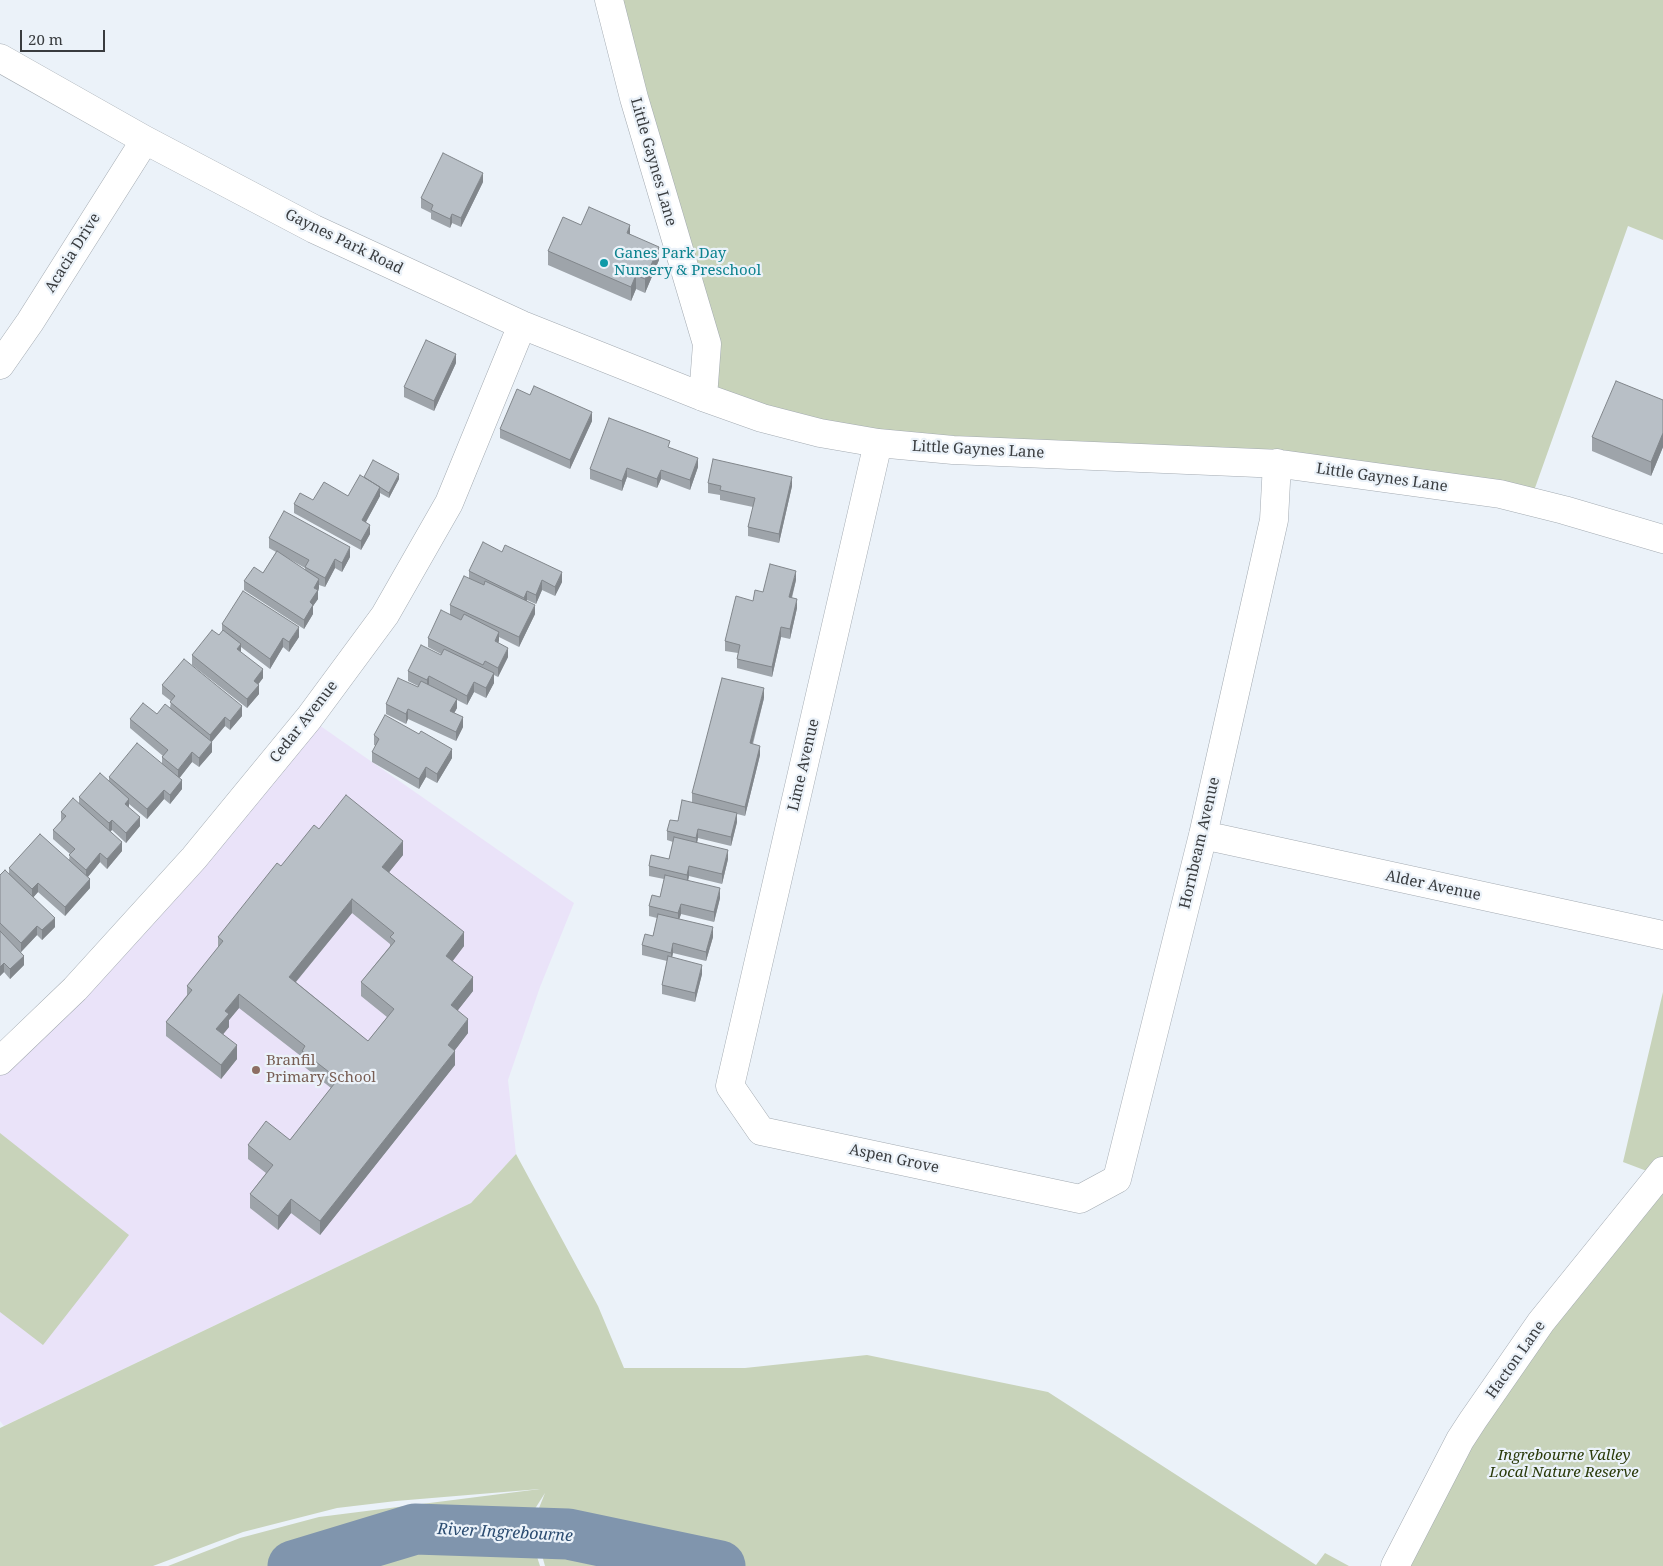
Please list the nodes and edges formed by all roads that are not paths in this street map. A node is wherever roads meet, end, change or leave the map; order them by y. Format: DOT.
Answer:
graph roads {
  1 [pos="609,0"];
  2 [pos="0,58"];
  3 [pos="145,140"];
  4 [pos="522,325"];
  5 [pos="0,365"];
  6 [pos="703,397"];
  7 [pos="878,443"];
  8 [pos="1277,464"];
  9 [pos="1663,540"];
  10 [pos="1203,836"];
  11 [pos="1663,935"];
  12 [pos="0,1061"];
  13 [pos="730,1086"];
  14 [pos="1663,1171"];
  15 [pos="1080,1199"];
  16 [pos="1395,1566"];
  1 -- 6 [label="street, Little Gaynes Lane"];
  2 -- 3 [label="street, Gaynes Park Road"];
  3 -- 4 [label="street, Gaynes Park Road"];
  3 -- 5 [label="street, Acacia Drive"];
  4 -- 6 [label="street, Gaynes Park Road"];
  4 -- 12 [label="street, Cedar Avenue"];
  6 -- 7 [label="street, Little Gaynes Lane"];
  7 -- 8 [label="street, Little Gaynes Lane"];
  7 -- 13 [label="street, Lime Avenue"];
  8 -- 9 [label="street, Little Gaynes Lane"];
  8 -- 10 [label="street, Hornbeam Avenue"];
  10 -- 11 [label="street, Alder Avenue"];
  10 -- 15 [label="street, Hornbeam Avenue"];
  13 -- 15 [label="street, Aspen Grove"];
  14 -- 16 [label="street, Hacton Lane"];
}
